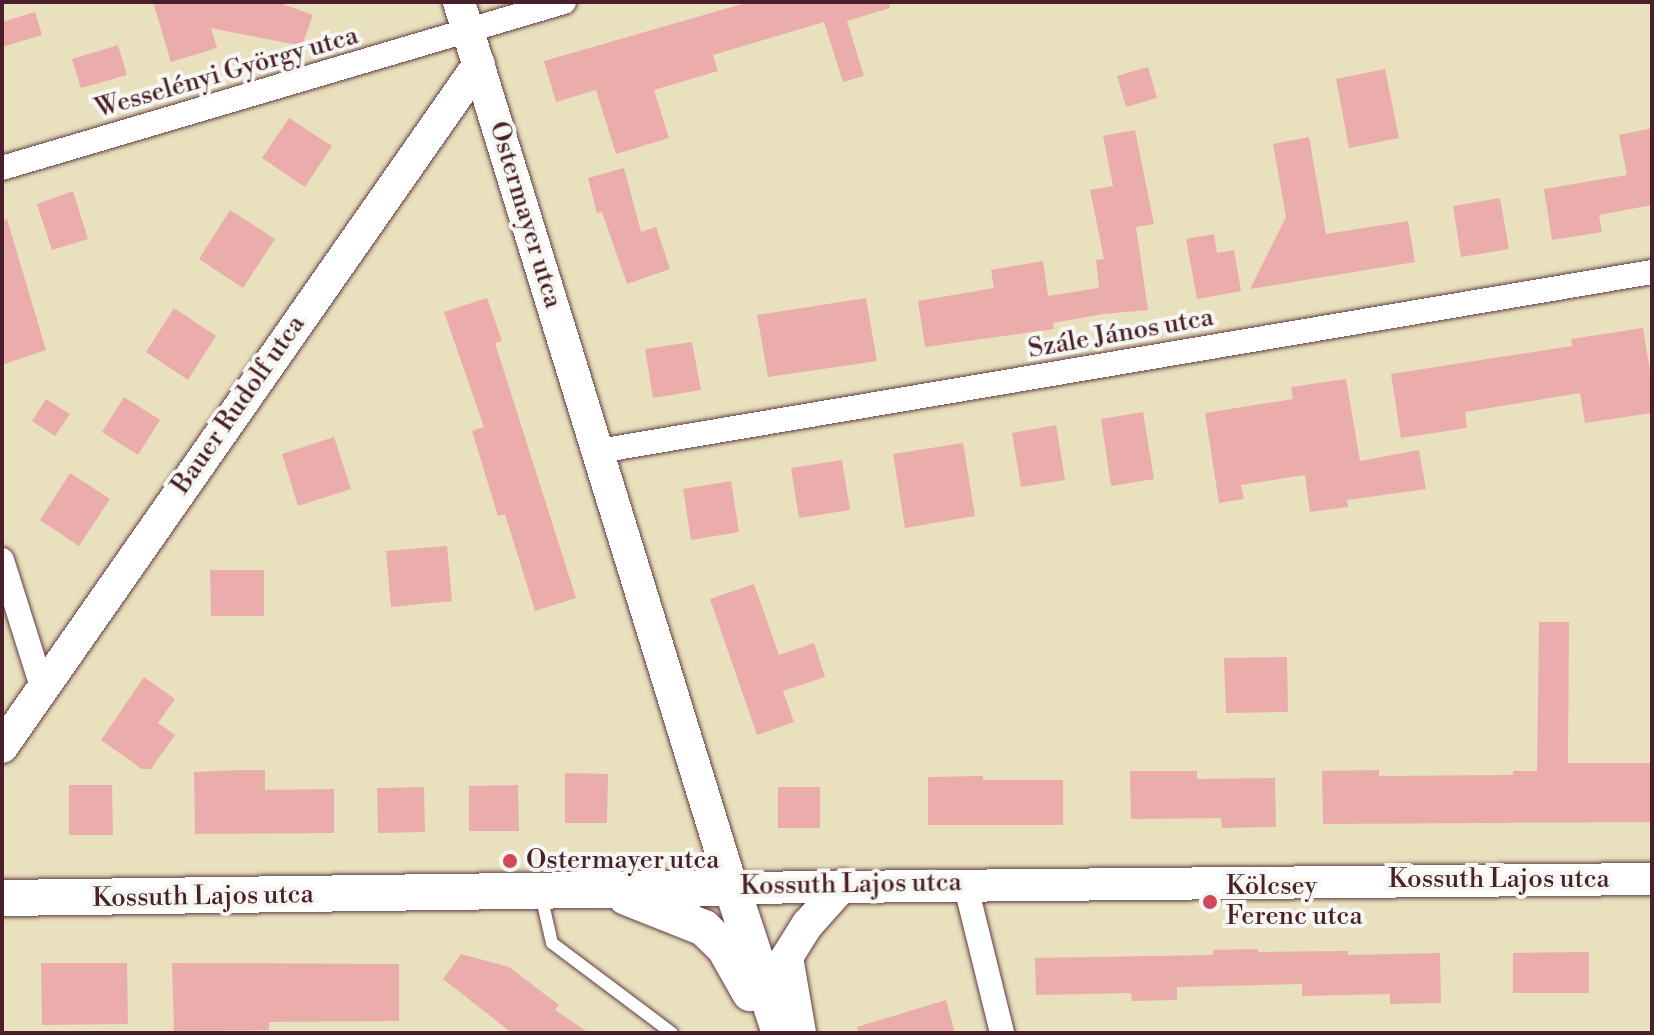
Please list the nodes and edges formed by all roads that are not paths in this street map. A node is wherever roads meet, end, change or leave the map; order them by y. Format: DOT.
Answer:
graph roads {
  1 [pos="564,2"];
  2 [pos="464,17"];
  3 [pos="479,64"];
  4 [pos="2,168"];
  5 [pos="1652,272"];
  6 [pos="599,451"];
  7 [pos="2,560"];
  8 [pos="42,687"];
  9 [pos="2,747"];
  10 [pos="1652,879"];
  11 [pos="965,883"];
  12 [pos="843,885"];
  13 [pos="732,888"];
  14 [pos="609,890"];
  15 [pos="541,892"];
  16 [pos="2,898"];
  17 [pos="672,1033"];
  18 [pos="766,1033"];
  19 [pos="780,1033"];
  20 [pos="800,1033"];
  21 [pos="1002,1033"];
  1 -- 2 [label="street, Wesselényi György utca"];
  2 -- 3 [label="street, Ostermayer utca"];
  2 -- 4 [label="street, Wesselényi György utca"];
  3 -- 6 [label="street, Ostermayer utca"];
  3 -- 8 [label="street, Bauer Rudolf utca"];
  5 -- 6 [label="street, Szále János utca"];
  6 -- 13 [label="street, Ostermayer utca"];
  7 -- 8 [label="street"];
  8 -- 9 [label="street, Bauer Rudolf utca"];
  10 -- 11 [label="street, Kossuth Lajos utca"];
  11 -- 12 [label="street, Kossuth Lajos utca"];
  11 -- 21 [label="street"];
  12 -- 13 [label="street, Kossuth Lajos utca"];
  12 -- 20 [label="street"];
  13 -- 14 [label="main road, Kossuth Lajos utca"];
  13 -- 19 [label="main road"];
  14 -- 15 [label="main road, Kossuth Lajos utca"];
  14 -- 18 [label="main road"];
  15 -- 16 [label="main road, Kossuth Lajos utca"];
  15 -- 17 [label="lane"];
}
